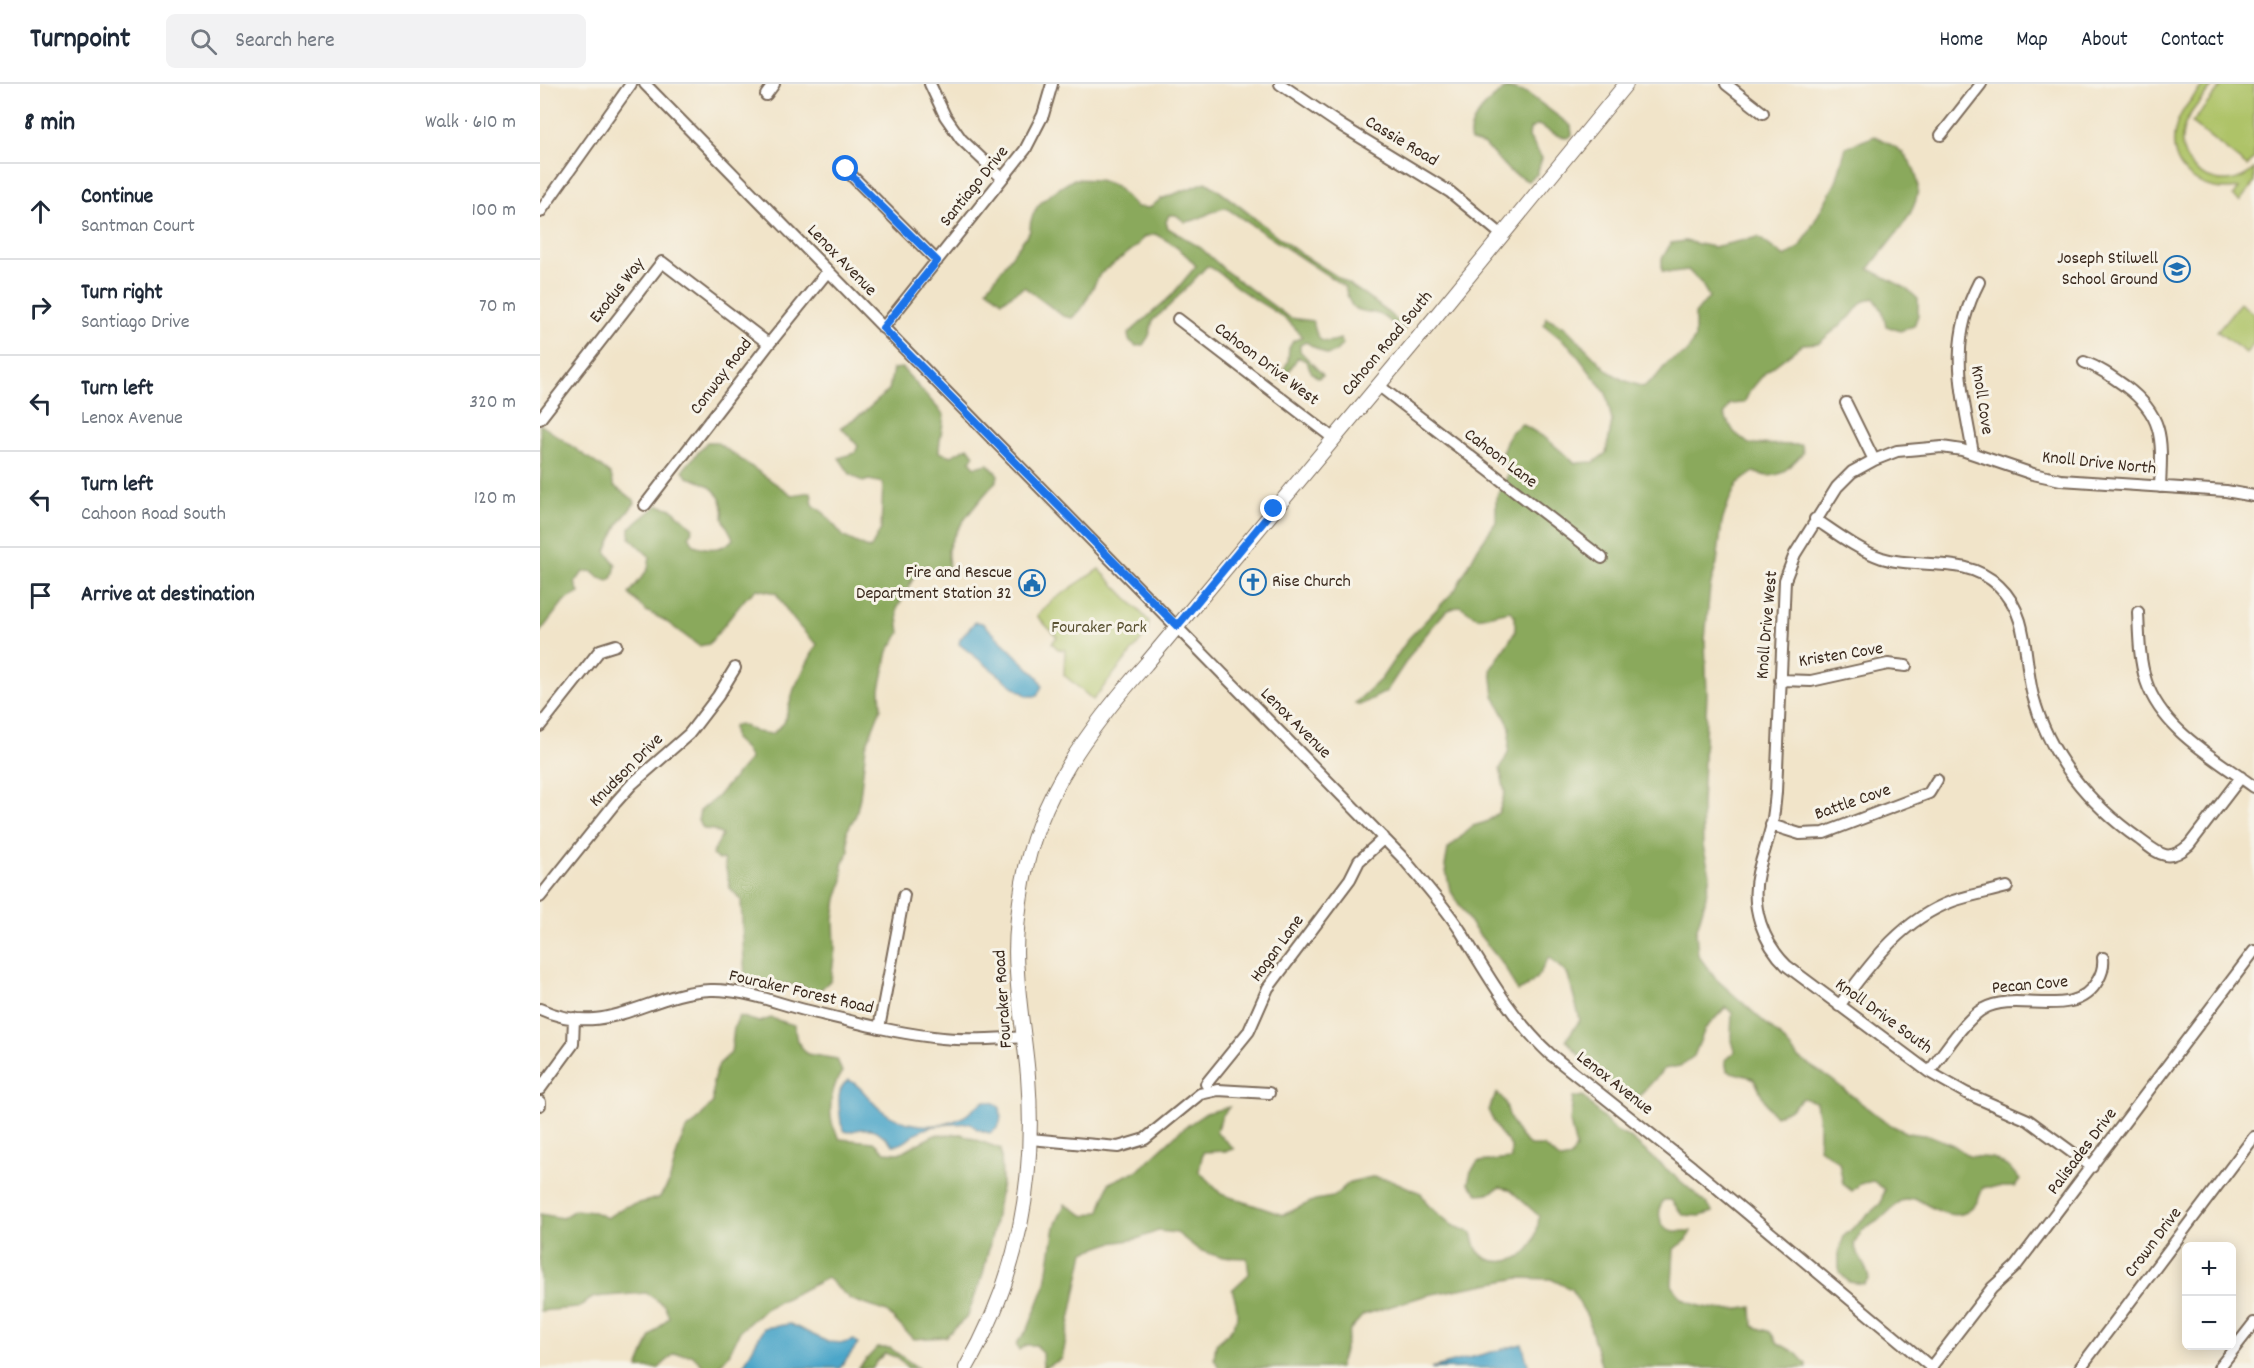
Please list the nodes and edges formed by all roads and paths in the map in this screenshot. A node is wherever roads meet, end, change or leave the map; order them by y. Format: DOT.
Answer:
graph roads {
  1 [pos="632,84"];
  2 [pos="645,84"];
  3 [pos="774,84"];
  4 [pos="930,84"];
  5 [pos="1052,84"];
  6 [pos="1280,84"];
  7 [pos="1626,84"];
  8 [pos="1726,84"];
  9 [pos="1981,84"];
  10 [pos="766,95"];
  11 [pos="1762,112"];
  12 [pos="1941,135"];
  13 [pos="846,169"];
  14 [pos="1002,178"];
  15 [pos="540,212"];
  16 [pos="1502,235"];
  17 [pos="937,261"];
  18 [pos="828,271"];
  19 [pos="1979,282"];
  20 [pos="1178,319"];
  21 [pos="883,328"];
  22 [pos="769,344"];
  23 [pos="2084,362"];
  24 [pos="1377,385"];
  25 [pos="1845,403"];
  26 [pos="540,419"];
  27 [pos="1333,438"];
  28 [pos="1973,453"];
  29 [pos="1874,460"];
  30 [pos="2160,487"];
  31 [pos="2254,496"];
  32 [pos="645,506"];
  33 [pos="1815,519"];
  34 [pos="1602,558"];
  35 [pos="2138,612"];
  36 [pos="1177,626"];
  37 [pos="616,645"];
  38 [pos="1906,666"];
  39 [pos="735,668"];
  40 [pos="1780,680"];
  41 [pos="540,726"];
  42 [pos="2241,777"];
  43 [pos="1937,780"];
  44 [pos="2254,787"];
  45 [pos="1772,825"];
  46 [pos="1384,838"];
  47 [pos="2007,887"];
  48 [pos="904,895"];
  49 [pos="540,897"];
  50 [pos="2254,951"];
  51 [pos="2103,958"];
  52 [pos="1839,1006"];
  53 [pos="540,1009"];
  54 [pos="574,1018"];
  55 [pos="879,1028"];
  56 [pos="1024,1037"];
  57 [pos="1929,1072"];
  58 [pos="1206,1084"];
  59 [pos="540,1089"];
  60 [pos="1269,1093"];
  61 [pos="2254,1137"];
  62 [pos="1030,1139"];
  63 [pos="2092,1167"];
  64 [pos="2254,1323"];
  65 [pos="1932,1367"];
  66 [pos="966,1368"];
  67 [pos="2080,1368"];
  68 [pos="2219,1368"];
  1 -- 15 [label="street"];
  2 -- 18 [label="street, Lenox Avenue"];
  3 -- 10 [label="street"];
  4 -- 14 [label="street"];
  5 -- 14 [label="street, Santiago Drive"];
  6 -- 16 [label="street, Cassie Road"];
  7 -- 16 [label="main road, Cahoon Road South"];
  8 -- 11 [label="street"];
  9 -- 12 [label="street"];
  13 -- 17 [label="street"];
  14 -- 17 [label="street, Santiago Drive"];
  16 -- 24 [label="main road, Cahoon Road South"];
  17 -- 21 [label="street, Santiago Drive"];
  18 -- 21 [label="street, Lenox Avenue"];
  18 -- 22 [label="street, Conway Road"];
  19 -- 28 [label="street, Knoll Cove"];
  20 -- 27 [label="street, Cahoon Drive West"];
  21 -- 36 [label="street, Lenox Avenue"];
  22 -- 26 [label="street, Exodus Way"];
  22 -- 32 [label="street, Conway Road"];
  23 -- 30 [label="street"];
  24 -- 27 [label="main road, Cahoon Road South"];
  24 -- 34 [label="street, Cahoon Lane"];
  25 -- 29 [label="street"];
  27 -- 36 [label="main road, Cahoon Road South"];
  28 -- 29 [label="street, Knoll Drive North"];
  28 -- 30 [label="street, Knoll Drive North"];
  29 -- 33 [label="street, Knoll Drive West"];
  30 -- 31 [label="street, Knoll Drive North"];
  33 -- 40 [label="street, Knoll Drive West"];
  33 -- 42 [label="street"];
  35 -- 42 [label="street"];
  36 -- 46 [label="street, Lenox Avenue"];
  36 -- 56 [label="main road, Fouraker Road"];
  37 -- 41 [label="street"];
  38 -- 40 [label="street, Kristen Cove"];
  39 -- 49 [label="street, Knudson Drive"];
  40 -- 45 [label="street, Knoll Drive West"];
  42 -- 44 [label="street"];
  43 -- 45 [label="street, Battle Cove"];
  45 -- 52 [label="street, Knoll Drive South"];
  46 -- 58 [label="street, Hogan Lane"];
  46 -- 65 [label="street, Lenox Avenue"];
  47 -- 52 [label="street"];
  48 -- 55 [label="street"];
  50 -- 63 [label="street, Palisades Drive"];
  51 -- 57 [label="street, Pecan Cove"];
  52 -- 57 [label="street, Knoll Drive South"];
  53 -- 54 [label="street, Fouraker Forest Road"];
  54 -- 55 [label="street, Fouraker Forest Road"];
  54 -- 59 [label="street"];
  55 -- 56 [label="street, Fouraker Forest Road"];
  56 -- 62 [label="main road, Fouraker Road"];
  57 -- 63 [label="street, Knoll Drive South"];
  60 -- 62 [label="street"];
  61 -- 67 [label="street, Crown Drive"];
  62 -- 66 [label="main road, Fouraker Road"];
  63 -- 65 [label="street, Palisades Drive"];
  64 -- 68 [label="street"];
}
